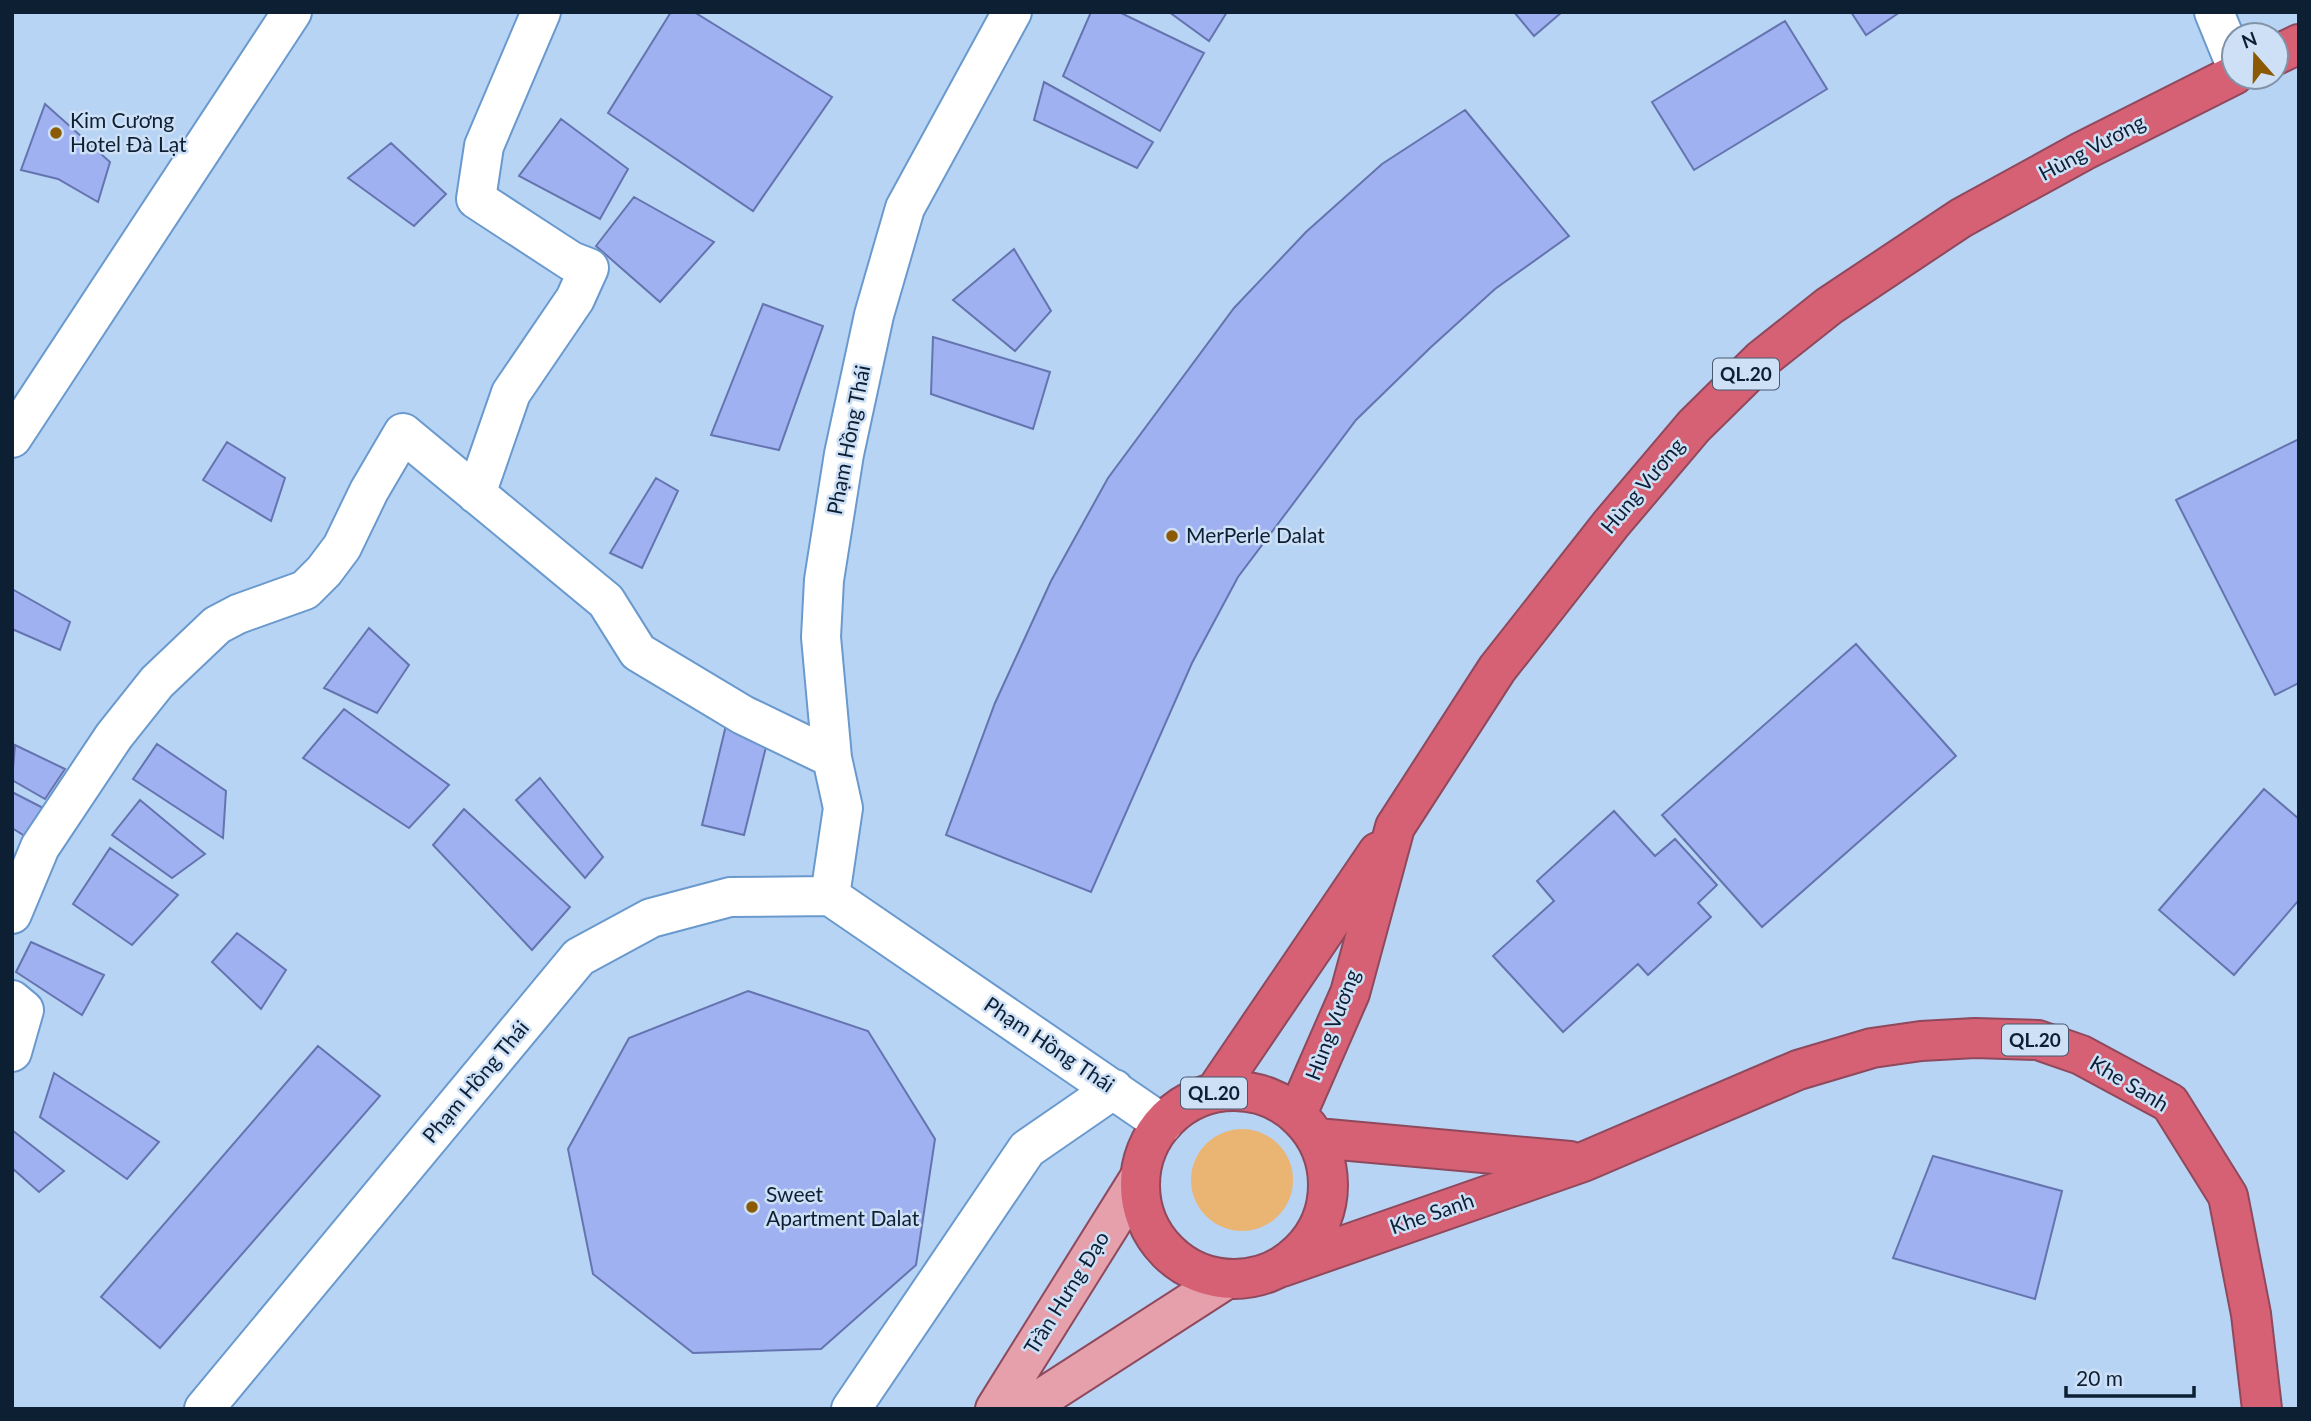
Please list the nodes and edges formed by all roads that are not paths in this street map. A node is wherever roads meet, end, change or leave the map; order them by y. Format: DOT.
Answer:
graph roads {
  1 [pos="292,12"];
  2 [pos="541,12"];
  3 [pos="1012,12"];
  4 [pos="2220,82"];
  5 [pos="12,438"];
  6 [pos="476,494"];
  7 [pos="832,758"];
  8 [pos="1395,827"];
  9 [pos="830,896"];
  10 [pos="12,914"];
  11 [pos="12,1000"];
  12 [pos="12,1052"];
  13 [pos="1114,1089"];
  14 [pos="1216,1092"];
  15 [pos="1163,1124"];
  16 [pos="1307,1126"];
  17 [pos="1583,1162"];
  18 [pos="1140,1177"];
  19 [pos="1282,1267"];
  20 [pos="1225,1280"];
  21 [pos="204,1409"];
  22 [pos="851,1409"];
  23 [pos="995,1409"];
  24 [pos="1024,1409"];
  25 [pos="2262,1409"];
  1 -- 5 [label="street"];
  2 -- 6 [label="street"];
  3 -- 7 [label="street, Phạm Hồng Thái"];
  4 -- 8 [label="highway, Hùng Vương / QL.20"];
  6 -- 7 [label="street"];
  6 -- 10 [label="street"];
  7 -- 9 [label="street, Phạm Hồng Thái"];
  8 -- 14 [label="highway, QL.20"];
  8 -- 16 [label="highway, Hùng Vương / QL.20"];
  9 -- 13 [label="street, Phạm Hồng Thái"];
  9 -- 21 [label="street, Phạm Hồng Thái"];
  11 -- 12 [label="street"];
  13 -- 15 [label="street, Phạm Hồng Thái"];
  13 -- 22 [label="street"];
  14 -- 15 [label="highway, QL.20"];
  14 -- 16 [label="highway, QL.20"];
  15 -- 18 [label="highway, QL.20"];
  16 -- 17 [label="highway, Khe Sanh / QL.20"];
  16 -- 19 [label="highway, QL.20"];
  17 -- 19 [label="highway, Khe Sanh / QL.20"];
  17 -- 25 [label="highway, Khe Sanh / QL.20"];
  18 -- 20 [label="highway, QL.20"];
  18 -- 23 [label="main road, Trần Hưng Đạo"];
  19 -- 20 [label="highway, QL.20"];
  20 -- 24 [label="main road"];
}
